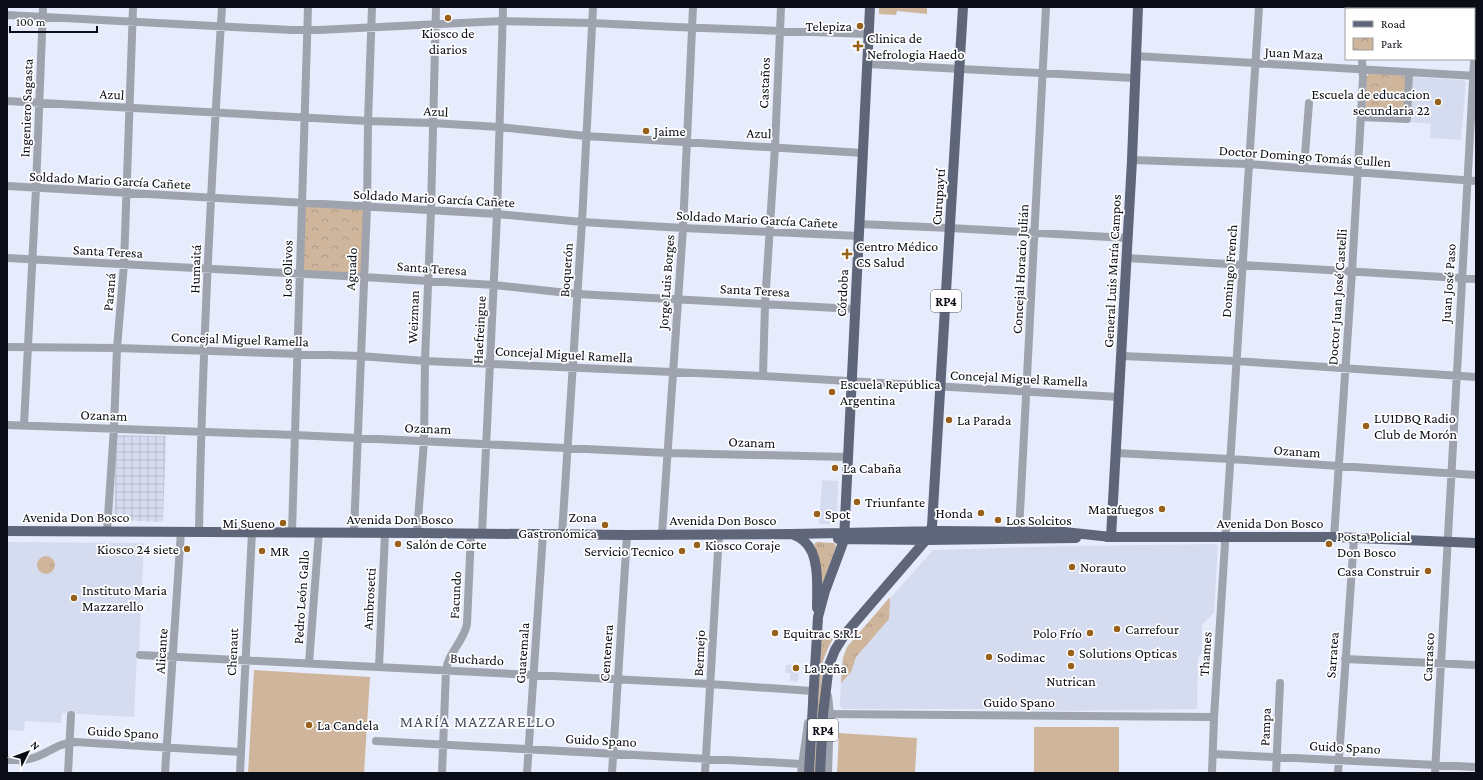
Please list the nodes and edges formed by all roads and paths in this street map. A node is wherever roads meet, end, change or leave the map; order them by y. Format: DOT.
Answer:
graph roads {
  1 [pos="43,7"];
  2 [pos="133,7"];
  3 [pos="222,7"];
  4 [pos="308,7"];
  5 [pos="372,7"];
  6 [pos="436,7"];
  7 [pos="503,7"];
  8 [pos="593,7"];
  9 [pos="693,7"];
  10 [pos="781,7"];
  11 [pos="870,7"];
  12 [pos="963,7"];
  13 [pos="1046,7"];
  14 [pos="1138,7"];
  15 [pos="1259,7"];
  16 [pos="7,15"];
  17 [pos="43,16"];
  18 [pos="502,21"];
  19 [pos="133,22"];
  20 [pos="592,23"];
  21 [pos="436,24"];
  22 [pos="1476,26"];
  23 [pos="221,27"];
  24 [pos="372,27"];
  25 [pos="692,27"];
  26 [pos="307,31"];
  27 [pos="779,31"];
  28 [pos="869,34"];
  29 [pos="1135,56"];
  30 [pos="1362,60"];
  31 [pos="867,64"];
  32 [pos="1256,64"];
  33 [pos="960,70"];
  34 [pos="1362,70"];
  35 [pos="1409,73"];
  36 [pos="1042,74"];
  37 [pos="1475,76"];
  38 [pos="1134,78"];
  39 [pos="7,101"];
  40 [pos="39,103"];
  41 [pos="1310,103"];
  42 [pos="129,108"];
  43 [pos="215,113"];
  44 [pos="1361,117"];
  45 [pos="304,118"];
  46 [pos="368,121"];
  47 [pos="432,123"];
  48 [pos="499,127"];
  49 [pos="586,136"];
  50 [pos="688,143"];
  51 [pos="775,147"];
  52 [pos="863,153"];
  53 [pos="1132,160"];
  54 [pos="1248,164"];
  55 [pos="1304,168"];
  56 [pos="1358,173"];
  57 [pos="1472,181"];
  58 [pos="7,186"];
  59 [pos="36,188"];
  60 [pos="126,193"];
  61 [pos="211,199"];
  62 [pos="301,204"];
  63 [pos="367,207"];
  64 [pos="431,210"];
  65 [pos="497,214"];
  66 [pos="582,222"];
  67 [pos="859,224"];
  68 [pos="683,228"];
  69 [pos="950,228"];
  70 [pos="770,232"];
  71 [pos="1035,232"];
  72 [pos="858,236"];
  73 [pos="1127,238"];
  74 [pos="7,258"];
  75 [pos="1126,258"];
  76 [pos="32,260"];
  77 [pos="124,264"];
  78 [pos="1243,266"];
  79 [pos="208,269"];
  80 [pos="1352,272"];
  81 [pos="300,274"];
  82 [pos="364,277"];
  83 [pos="1462,278"];
  84 [pos="1476,279"];
  85 [pos="428,280"];
  86 [pos="494,285"];
  87 [pos="577,294"];
  88 [pos="678,299"];
  89 [pos="765,304"];
  90 [pos="855,309"];
  91 [pos="7,347"];
  92 [pos="27,348"];
  93 [pos="117,348"];
  94 [pos="205,351"];
  95 [pos="298,354"];
  96 [pos="360,356"];
  97 [pos="1122,356"];
  98 [pos="425,361"];
  99 [pos="1236,361"];
  100 [pos="490,363"];
  101 [pos="572,367"];
  102 [pos="1345,369"];
  103 [pos="674,372"];
  104 [pos="1456,375"];
  105 [pos="763,376"];
  106 [pos="1476,377"];
  107 [pos="852,381"];
  108 [pos="941,387"];
  109 [pos="1026,391"];
  110 [pos="1119,397"];
  111 [pos="7,425"];
  112 [pos="24,425"];
  113 [pos="114,428"];
  114 [pos="201,432"];
  115 [pos="295,435"];
  116 [pos="357,438"];
  117 [pos="424,441"];
  118 [pos="486,444"];
  119 [pos="568,447"];
  120 [pos="668,453"];
  121 [pos="1116,454"];
  122 [pos="848,457"];
  123 [pos="1230,459"];
  124 [pos="1340,467"];
  125 [pos="1451,474"];
  126 [pos="1476,475"];
  127 [pos="7,531"];
  128 [pos="107,531"];
  129 [pos="181,531"];
  130 [pos="199,532"];
  131 [pos="252,532"];
  132 [pos="292,532"];
  133 [pos="319,532"];
  134 [pos="354,532"];
  135 [pos="417,532"];
  136 [pos="1019,532"];
  137 [pos="385,533"];
  138 [pos="471,533"];
  139 [pos="482,534"];
  140 [pos="543,534"];
  141 [pos="662,534"];
  142 [pos="719,534"];
  143 [pos="792,534"];
  144 [pos="562,535"];
  145 [pos="626,535"];
  146 [pos="844,536"];
  147 [pos="928,536"];
  148 [pos="1225,536"];
  149 [pos="1111,537"];
  150 [pos="1334,537"];
  151 [pos="1354,538"];
  152 [pos="1447,542"];
  153 [pos="1476,543"];
  154 [pos="818,617"];
  155 [pos="140,654"];
  156 [pos="174,656"];
  157 [pos="1345,659"];
  158 [pos="245,660"];
  159 [pos="1441,662"];
  160 [pos="309,663"];
  161 [pos="1476,665"];
  162 [pos="379,667"];
  163 [pos="446,670"];
  164 [pos="533,675"];
  165 [pos="617,679"];
  166 [pos="1280,683"];
  167 [pos="710,684"];
  168 [pos="813,691"];
  169 [pos="827,714"];
  170 [pos="72,715"];
  171 [pos="1214,717"];
  172 [pos="376,741"];
  173 [pos="70,743"];
  174 [pos="443,745"];
  175 [pos="166,748"];
  176 [pos="528,750"];
  177 [pos="241,752"];
  178 [pos="613,753"];
  179 [pos="1213,754"];
  180 [pos="1277,757"];
  181 [pos="706,758"];
  182 [pos="7,760"];
  183 [pos="1338,760"];
  184 [pos="802,764"];
  185 [pos="1476,767"];
  186 [pos="1435,769"];
  187 [pos="68,773"];
  188 [pos="165,773"];
  189 [pos="240,773"];
  190 [pos="442,773"];
  191 [pos="527,773"];
  192 [pos="612,773"];
  193 [pos="705,773"];
  194 [pos="801,773"];
  195 [pos="809,773"];
  196 [pos="820,773"];
  197 [pos="828,773"];
  198 [pos="1212,773"];
  199 [pos="1276,773"];
  200 [pos="1338,773"];
  1 -- 17 [label="street, Ingeniero Sagasta"];
  2 -- 19 [label="street, Paraná"];
  3 -- 23 [label="street, Humaitá"];
  4 -- 26 [label="street, Los Olivos"];
  5 -- 24 [label="street, Aguado"];
  6 -- 21 [label="street, Weizman"];
  7 -- 18 [label="street, Haefreingue"];
  8 -- 20 [label="street, Boquerón"];
  9 -- 25 [label="street, Jorge Luis Borges"];
  10 -- 27 [label="street, Castaños"];
  11 -- 28 [label="main road, Córdoba / RP4"];
  12 -- 33 [label="main road, Curupaytí / RP4"];
  13 -- 36 [label="street, Concejal Horacio Julián"];
  14 -- 29 [label="main road, General Luis María Campos"];
  15 -- 32 [label="street, Domingo French"];
  16 -- 17 [label="street"];
  17 -- 19 [label="street"];
  17 -- 40 [label="street, Ingeniero Sagasta"];
  18 -- 20 [label="street"];
  18 -- 21 [label="street"];
  18 -- 48 [label="street, Haefreingue"];
  19 -- 23 [label="street"];
  19 -- 42 [label="street, Paraná"];
  20 -- 25 [label="street"];
  20 -- 49 [label="street, Boquerón"];
  21 -- 24 [label="street"];
  21 -- 47 [label="street, Weizman"];
  22 -- 37 [label="street, Juan José Paso"];
  23 -- 26 [label="street"];
  23 -- 43 [label="street, Humaitá"];
  24 -- 26 [label="street"];
  24 -- 46 [label="street, Aguado"];
  25 -- 27 [label="street"];
  25 -- 50 [label="street, Jorge Luis Borges"];
  26 -- 45 [label="street, Los Olivos"];
  27 -- 28 [label="street"];
  27 -- 51 [label="street, Castaños"];
  28 -- 31 [label="main road, Córdoba / RP4"];
  29 -- 32 [label="street, Juan Maza"];
  29 -- 38 [label="main road, General Luis María Campos"];
  30 -- 34 [label="street, Doctor Juan José Castelli"];
  31 -- 33 [label="street"];
  31 -- 52 [label="main road, Córdoba / RP4"];
  32 -- 34 [label="street, Juan Maza"];
  32 -- 54 [label="street, Domingo French"];
  33 -- 36 [label="street"];
  33 -- 69 [label="main road, Curupaytí / RP4"];
  34 -- 35 [label="street, Juan Maza"];
  34 -- 44 [label="street, Doctor Juan José Castelli"];
  35 -- 37 [label="street, Juan Maza"];
  35 -- 44 [label="street"];
  36 -- 38 [label="street"];
  36 -- 71 [label="street, Concejal Horacio Julián"];
  37 -- 57 [label="street, Juan José Paso"];
  38 -- 53 [label="main road, General Luis María Campos"];
  39 -- 40 [label="street, Azul"];
  40 -- 42 [label="street, Azul"];
  40 -- 59 [label="street, Ingeniero Sagasta"];
  41 -- 55 [label="street"];
  42 -- 43 [label="street, Azul"];
  42 -- 60 [label="street, Paraná"];
  43 -- 45 [label="street, Azul"];
  43 -- 61 [label="street, Humaitá"];
  44 -- 56 [label="street, Doctor Juan José Castelli"];
  45 -- 46 [label="street, Azul"];
  45 -- 62 [label="street, Los Olivos"];
  46 -- 47 [label="street, Azul"];
  46 -- 63 [label="street, Aguado"];
  47 -- 48 [label="street, Azul"];
  47 -- 64 [label="street, Weizman"];
  48 -- 49 [label="street, Azul"];
  48 -- 65 [label="street, Haefreingue"];
  49 -- 50 [label="street, Azul"];
  49 -- 66 [label="street, Boquerón"];
  50 -- 51 [label="street, Azul"];
  50 -- 68 [label="street, Jorge Luis Borges"];
  51 -- 52 [label="street, Azul"];
  51 -- 70 [label="street, Castaños"];
  52 -- 67 [label="main road, Córdoba / RP4"];
  53 -- 54 [label="street, Doctor Domingo Tomás Cullen"];
  53 -- 73 [label="main road, General Luis María Campos"];
  54 -- 55 [label="street, Doctor Domingo Tomás Cullen"];
  54 -- 78 [label="street, Domingo French"];
  55 -- 56 [label="street, Doctor Domingo Tomás Cullen"];
  56 -- 57 [label="street, Doctor Domingo Tomás Cullen"];
  56 -- 80 [label="street, Doctor Juan José Castelli"];
  57 -- 83 [label="street, Juan José Paso"];
  58 -- 59 [label="street, Soldado Mario García Cañete"];
  59 -- 60 [label="street, Soldado Mario García Cañete"];
  59 -- 76 [label="street, Ingeniero Sagasta"];
  60 -- 61 [label="street, Soldado Mario García Cañete"];
  60 -- 77 [label="street, Paraná"];
  61 -- 62 [label="street, Soldado Mario García Cañete"];
  61 -- 79 [label="street, Humaitá"];
  62 -- 63 [label="street, Soldado Mario García Cañete"];
  62 -- 81 [label="street, Los Olivos"];
  63 -- 64 [label="street, Soldado Mario García Cañete"];
  63 -- 82 [label="street, Aguado"];
  64 -- 65 [label="street, Soldado Mario García Cañete"];
  64 -- 85 [label="street, Weizman"];
  65 -- 66 [label="street, Soldado Mario García Cañete"];
  65 -- 86 [label="street, Haefreingue"];
  66 -- 68 [label="street, Soldado Mario García Cañete"];
  66 -- 87 [label="street, Boquerón"];
  67 -- 69 [label="street"];
  67 -- 72 [label="main road, Córdoba / RP4"];
  68 -- 70 [label="street, Soldado Mario García Cañete"];
  68 -- 88 [label="street, Jorge Luis Borges"];
  69 -- 71 [label="street"];
  69 -- 108 [label="main road, Curupaytí / RP4"];
  70 -- 72 [label="street, Soldado Mario García Cañete"];
  70 -- 89 [label="street, Castaños"];
  71 -- 73 [label="street"];
  71 -- 109 [label="street, Concejal Horacio Julián"];
  72 -- 90 [label="main road, Córdoba / RP4"];
  73 -- 75 [label="main road, General Luis María Campos"];
  74 -- 76 [label="street, Santa Teresa"];
  75 -- 78 [label="street"];
  75 -- 97 [label="main road, General Luis María Campos"];
  76 -- 77 [label="street, Santa Teresa"];
  76 -- 92 [label="street, Ingeniero Sagasta"];
  77 -- 79 [label="street, Santa Teresa"];
  77 -- 93 [label="street, Paraná"];
  78 -- 80 [label="street"];
  78 -- 99 [label="street, Domingo French"];
  79 -- 81 [label="street, Santa Teresa"];
  79 -- 94 [label="street, Humaitá"];
  80 -- 83 [label="street"];
  80 -- 102 [label="street, Doctor Juan José Castelli"];
  81 -- 82 [label="street, Santa Teresa"];
  81 -- 95 [label="street, Los Olivos"];
  82 -- 85 [label="street, Santa Teresa"];
  82 -- 96 [label="street, Aguado"];
  83 -- 84 [label="street"];
  83 -- 104 [label="street, Juan José Paso"];
  85 -- 86 [label="street, Santa Teresa"];
  85 -- 98 [label="street, Weizman"];
  86 -- 87 [label="street, Santa Teresa"];
  86 -- 100 [label="street, Haefreingue"];
  87 -- 88 [label="street, Santa Teresa"];
  87 -- 101 [label="street, Boquerón"];
  88 -- 89 [label="street, Santa Teresa"];
  88 -- 103 [label="street, Jorge Luis Borges"];
  89 -- 90 [label="street, Santa Teresa"];
  89 -- 105 [label="street, Castaños"];
  90 -- 107 [label="main road, Córdoba / RP4"];
  91 -- 92 [label="street, Concejal Miguel Ramella"];
  92 -- 93 [label="street, Concejal Miguel Ramella"];
  92 -- 112 [label="street, Ingeniero Sagasta"];
  93 -- 94 [label="street, Concejal Miguel Ramella"];
  93 -- 113 [label="street, Paraná"];
  94 -- 95 [label="street, Concejal Miguel Ramella"];
  94 -- 114 [label="street, Humaitá"];
  95 -- 96 [label="street, Concejal Miguel Ramella"];
  95 -- 115 [label="street, Los Olivos"];
  96 -- 98 [label="street, Concejal Miguel Ramella"];
  96 -- 116 [label="street, Aguado"];
  97 -- 99 [label="street"];
  97 -- 110 [label="main road, General Luis María Campos"];
  98 -- 100 [label="street, Concejal Miguel Ramella"];
  98 -- 117 [label="street, Weizman"];
  99 -- 102 [label="street"];
  99 -- 123 [label="street, Domingo French"];
  100 -- 101 [label="street, Concejal Miguel Ramella"];
  100 -- 118 [label="street, Haefreingue"];
  101 -- 103 [label="street, Concejal Miguel Ramella"];
  101 -- 119 [label="street, Boquerón"];
  102 -- 104 [label="street"];
  102 -- 124 [label="street, Doctor Juan José Castelli"];
  103 -- 105 [label="street, Concejal Miguel Ramella"];
  103 -- 120 [label="street, Jorge Luis Borges"];
  104 -- 106 [label="street"];
  104 -- 125 [label="street, Juan José Paso"];
  105 -- 107 [label="street, Concejal Miguel Ramella"];
  107 -- 108 [label="street, Concejal Miguel Ramella"];
  107 -- 122 [label="main road, Córdoba / RP4"];
  108 -- 109 [label="street, Concejal Miguel Ramella"];
  108 -- 147 [label="main road, Curupaytí / RP4"];
  109 -- 110 [label="street, Concejal Miguel Ramella"];
  109 -- 136 [label="street, Concejal Horacio Julián"];
  110 -- 121 [label="main road, General Luis María Campos"];
  111 -- 112 [label="street, Ozanam"];
  112 -- 113 [label="street, Ozanam"];
  113 -- 114 [label="street, Ozanam"];
  113 -- 128 [label="street, Paraná"];
  114 -- 115 [label="street, Ozanam"];
  114 -- 130 [label="street, Humaitá"];
  115 -- 116 [label="street, Ozanam"];
  115 -- 132 [label="street, Los Olivos"];
  116 -- 117 [label="street, Ozanam"];
  116 -- 134 [label="street, Aguado"];
  117 -- 118 [label="street, Ozanam"];
  117 -- 135 [label="street, Weizman"];
  118 -- 119 [label="street, Ozanam"];
  118 -- 139 [label="street, Haefreingue"];
  119 -- 120 [label="street, Ozanam"];
  119 -- 144 [label="street, Boquerón"];
  120 -- 122 [label="street, Ozanam"];
  120 -- 141 [label="street, Jorge Luis Borges"];
  121 -- 123 [label="street, Ozanam"];
  121 -- 149 [label="main road, General Luis María Campos"];
  122 -- 146 [label="main road, Córdoba / RP4"];
  123 -- 124 [label="street, Ozanam"];
  123 -- 148 [label="street, Domingo French"];
  124 -- 125 [label="street, Ozanam"];
  124 -- 150 [label="street, Doctor Juan José Castelli"];
  125 -- 126 [label="street, Ozanam"];
  125 -- 152 [label="street, Juan José Paso"];
  127 -- 128 [label="main road, Avenida Don Bosco"];
  128 -- 129 [label="main road, Avenida Don Bosco"];
  129 -- 130 [label="main road, Avenida Don Bosco"];
  129 -- 156 [label="street, Alicante"];
  130 -- 131 [label="main road, Avenida Don Bosco"];
  131 -- 132 [label="main road, Avenida Don Bosco"];
  131 -- 158 [label="street, Chenaut"];
  132 -- 133 [label="main road, Avenida Don Bosco"];
  133 -- 134 [label="main road, Avenida Don Bosco"];
  133 -- 160 [label="street, Pedro León Gallo"];
  134 -- 137 [label="main road, Avenida Don Bosco"];
  135 -- 137 [label="main road, Avenida Don Bosco"];
  135 -- 138 [label="main road, Avenida Don Bosco"];
  136 -- 147 [label="main road, Avenida Don Bosco"];
  136 -- 149 [label="main road, Avenida Don Bosco"];
  137 -- 162 [label="street, Ambrosetti"];
  138 -- 139 [label="main road, Avenida Don Bosco"];
  138 -- 163 [label="street, Facundo"];
  139 -- 140 [label="main road, Avenida Don Bosco"];
  140 -- 144 [label="main road, Avenida Don Bosco"];
  140 -- 164 [label="street, Guatemala"];
  141 -- 142 [label="main road, Avenida Don Bosco"];
  141 -- 145 [label="main road, Avenida Don Bosco"];
  142 -- 143 [label="main road, Avenida Don Bosco"];
  142 -- 167 [label="street, Bermejo"];
  143 -- 146 [label="main road, Avenida Don Bosco"];
  143 -- 154 [label="main road"];
  144 -- 145 [label="main road, Avenida Don Bosco"];
  145 -- 165 [label="street, Centenera"];
  146 -- 147 [label="main road, Avenida Don Bosco"];
  146 -- 154 [label="main road, RP4"];
  147 -- 149 [label="main road, Avenida Don Bosco"];
  147 -- 169 [label="main road, RP4"];
  148 -- 149 [label="main road, Avenida Don Bosco"];
  148 -- 150 [label="main road, Avenida Don Bosco"];
  148 -- 171 [label="street, Thames"];
  150 -- 151 [label="main road, Avenida Don Bosco"];
  151 -- 152 [label="main road, Avenida Don Bosco"];
  151 -- 157 [label="street, Sarratea"];
  152 -- 153 [label="main road, Avenida Don Bosco"];
  152 -- 159 [label="street, Carrasco"];
  154 -- 168 [label="main road, RP4"];
  155 -- 156 [label="street, Buchardo"];
  156 -- 158 [label="street, Buchardo"];
  156 -- 175 [label="street, Alicante"];
  157 -- 159 [label="street"];
  157 -- 183 [label="street, Sarratea"];
  158 -- 160 [label="street, Buchardo"];
  158 -- 177 [label="street, Chenaut"];
  159 -- 161 [label="street"];
  159 -- 186 [label="street, Carrasco"];
  160 -- 162 [label="street, Buchardo"];
  162 -- 163 [label="street, Buchardo"];
  163 -- 164 [label="street, Buchardo"];
  163 -- 174 [label="street, Facundo"];
  164 -- 165 [label="street, Buchardo"];
  164 -- 176 [label="street, Guatemala"];
  165 -- 167 [label="street, Buchardo"];
  165 -- 178 [label="street, Centenera"];
  166 -- 180 [label="street, Pampa"];
  167 -- 168 [label="street, Buchardo"];
  167 -- 181 [label="street, Bermejo"];
  168 -- 184 [label="street"];
  168 -- 195 [label="main road, RP4"];
  169 -- 171 [label="street, Guido Spano"];
  169 -- 196 [label="main road, RP4"];
  169 -- 197 [label="street"];
  170 -- 173 [label="street"];
  171 -- 179 [label="street, Thames"];
  172 -- 174 [label="street, Guido Spano"];
  173 -- 175 [label="street, Guido Spano"];
  173 -- 182 [label="street, Guido Spano"];
  173 -- 187 [label="street"];
  174 -- 176 [label="street, Guido Spano"];
  174 -- 190 [label="street, Facundo"];
  175 -- 177 [label="street, Guido Spano"];
  175 -- 188 [label="street, Alicante"];
  176 -- 178 [label="street, Guido Spano"];
  176 -- 191 [label="street, Guatemala"];
  177 -- 189 [label="street, Chenaut"];
  178 -- 181 [label="street, Guido Spano"];
  178 -- 192 [label="street, Centenera"];
  179 -- 180 [label="street, Guido Spano"];
  179 -- 198 [label="street, Thames"];
  180 -- 183 [label="street, Guido Spano"];
  180 -- 199 [label="street, Pampa"];
  181 -- 184 [label="street, Guido Spano"];
  181 -- 193 [label="street, Bermejo"];
  183 -- 186 [label="street, Guido Spano"];
  183 -- 200 [label="street, Sarratea"];
  184 -- 194 [label="street"];
  185 -- 186 [label="street, Guido Spano"];
}
